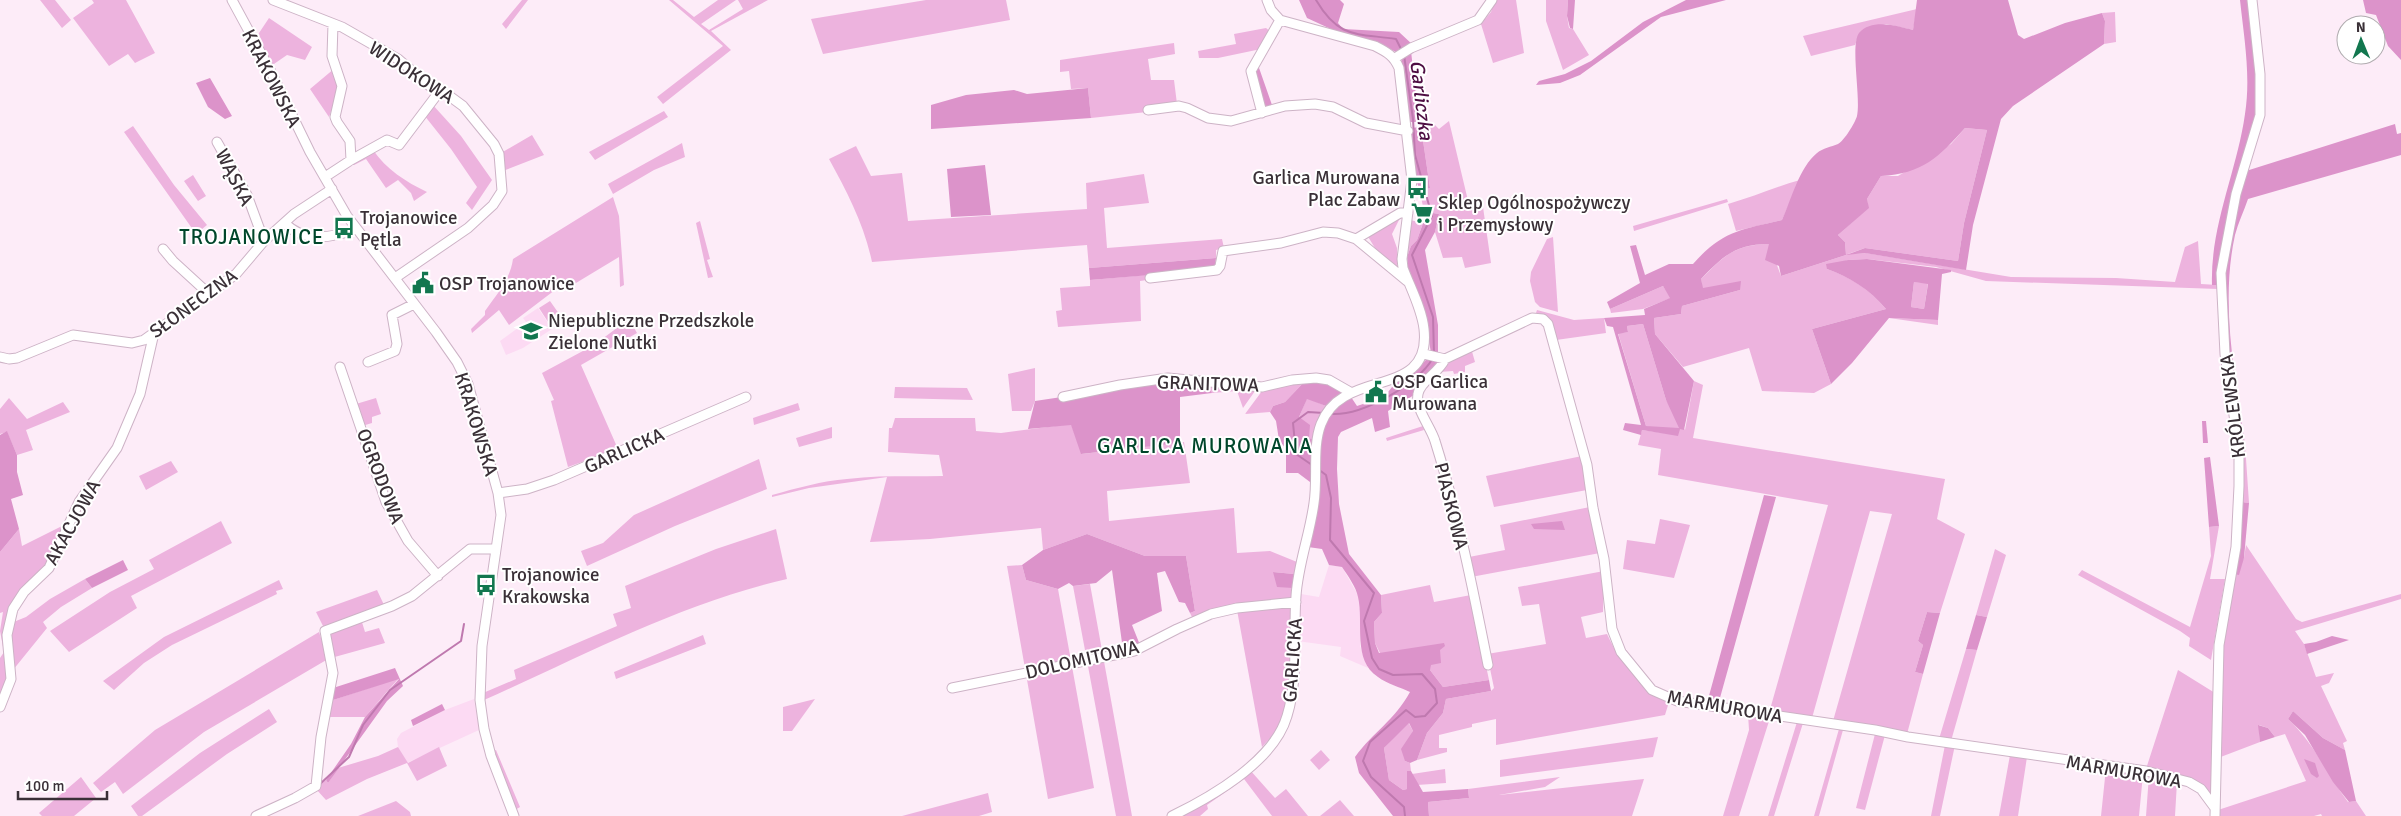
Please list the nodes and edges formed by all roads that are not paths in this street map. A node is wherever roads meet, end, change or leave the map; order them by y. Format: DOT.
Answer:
graph roads {
  1 [pos="232,0"];
  2 [pos="273,0"];
  3 [pos="1267,0"];
  4 [pos="1492,0"];
  5 [pos="2252,0"];
  6 [pos="1280,20"];
  7 [pos="334,24"];
  8 [pos="1400,55"];
  9 [pos="439,92"];
  10 [pos="1148,110"];
  11 [pos="1262,113"];
  12 [pos="1410,126"];
  13 [pos="217,142"];
  14 [pos="350,160"];
  15 [pos="325,177"];
  16 [pos="332,189"];
  17 [pos="1408,213"];
  18 [pos="285,223"];
  19 [pos="355,229"];
  20 [pos="1356,239"];
  21 [pos="264,241"];
  22 [pos="163,249"];
  23 [pos="395,278"];
  24 [pos="1150,278"];
  25 [pos="1409,283"];
  26 [pos="209,294"];
  27 [pos="414,304"];
  28 [pos="154,334"];
  29 [pos="1427,355"];
  30 [pos="0,357"];
  31 [pos="1442,358"];
  32 [pos="368,362"];
  33 [pos="340,367"];
  34 [pos="1350,392"];
  35 [pos="746,396"];
  36 [pos="1063,397"];
  37 [pos="498,493"];
  38 [pos="496,549"];
  39 [pos="438,576"];
  40 [pos="1296,602"];
  41 [pos="1488,665"];
  42 [pos="952,688"];
  43 [pos="0,707"];
  44 [pos="2215,812"];
  45 [pos="256,816"];
  46 [pos="514,816"];
  47 [pos="1172,816"];
  1 -- 15 [label="street, KRAKOWSKA"];
  2 -- 7 [label="street, WIDOKOWA"];
  3 -- 6 [label="street"];
  4 -- 8 [label="street"];
  5 -- 44 [label="street, KRÓLEWSKA"];
  6 -- 8 [label="street"];
  6 -- 11 [label="street"];
  7 -- 9 [label="street, WIDOKOWA"];
  7 -- 14 [label="street"];
  8 -- 12 [label="street"];
  9 -- 14 [label="street"];
  9 -- 23 [label="street, WIDOKOWA"];
  10 -- 11 [label="street"];
  11 -- 12 [label="street"];
  12 -- 17 [label="street"];
  13 -- 21 [label="street, WĄSKA"];
  14 -- 15 [label="street"];
  15 -- 16 [label="street, KRAKOWSKA"];
  16 -- 18 [label="street, SŁONECZNA"];
  16 -- 19 [label="street, KRAKOWSKA"];
  17 -- 20 [label="street"];
  17 -- 25 [label="street"];
  18 -- 19 [label="street"];
  18 -- 21 [label="street, SŁONECZNA"];
  19 -- 23 [label="street, KRAKOWSKA"];
  20 -- 24 [label="street"];
  20 -- 25 [label="street"];
  21 -- 26 [label="street, SŁONECZNA"];
  22 -- 26 [label="street"];
  23 -- 27 [label="street, KRAKOWSKA"];
  25 -- 29 [label="street"];
  26 -- 28 [label="street, SŁONECZNA"];
  27 -- 32 [label="street"];
  27 -- 37 [label="street, KRAKOWSKA"];
  28 -- 30 [label="street, SŁONECZNA"];
  28 -- 43 [label="street, AKACJOWA"];
  29 -- 31 [label="street"];
  29 -- 34 [label="street"];
  31 -- 41 [label="street, PIASKOWA"];
  31 -- 44 [label="street, MARMUROWA"];
  33 -- 39 [label="street, OGRODOWA"];
  34 -- 36 [label="street, GRANITOWA"];
  34 -- 40 [label="street, GARLICKA"];
  35 -- 37 [label="street, GARLICKA"];
  37 -- 38 [label="street, KRAKOWSKA"];
  38 -- 39 [label="street"];
  38 -- 46 [label="street, KRAKOWSKA"];
  39 -- 45 [label="street"];
  40 -- 42 [label="street, DOLOMITOWA"];
  40 -- 47 [label="street, GARLICKA"];
}
